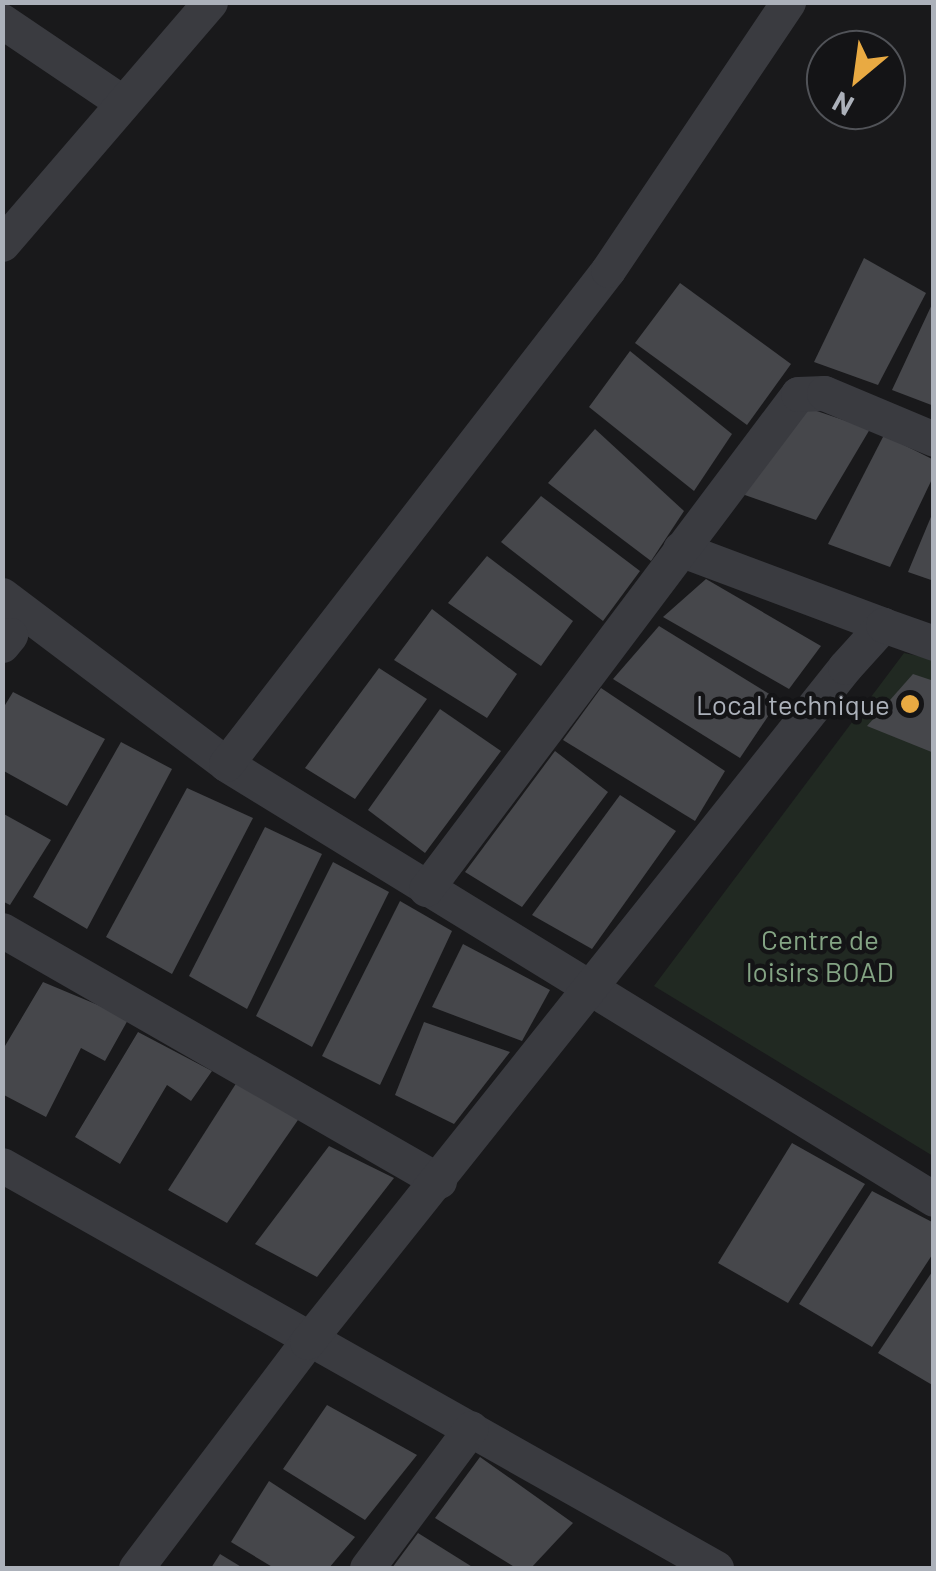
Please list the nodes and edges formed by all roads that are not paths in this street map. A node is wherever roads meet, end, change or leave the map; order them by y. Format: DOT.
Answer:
graph roads {
  1 [pos="210,2"];
  2 [pos="788,2"];
  3 [pos="2,21"];
  4 [pos="122,103"];
  5 [pos="2,244"];
  6 [pos="934,439"];
  7 [pos="680,549"];
  8 [pos="2,595"];
  9 [pos="883,624"];
  10 [pos="934,642"];
  11 [pos="226,764"];
  12 [pos="426,889"];
  13 [pos="2,930"];
  14 [pos="590,993"];
  15 [pos="2,1165"];
  16 [pos="438,1181"];
  17 [pos="934,1199"];
  18 [pos="310,1338"];
  19 [pos="471,1428"];
  20 [pos="136,1568"];
  21 [pos="367,1568"];
  22 [pos="716,1568"];
  1 -- 4 [label="street"];
  2 -- 11 [label="street"];
  3 -- 4 [label="street"];
  4 -- 5 [label="street"];
  6 -- 7 [label="street"];
  7 -- 9 [label="street"];
  7 -- 12 [label="street"];
  8 -- 11 [label="street"];
  9 -- 10 [label="street"];
  9 -- 14 [label="street"];
  11 -- 12 [label="street"];
  12 -- 14 [label="street"];
  13 -- 16 [label="street"];
  14 -- 16 [label="street"];
  14 -- 17 [label="street"];
  15 -- 18 [label="street"];
  16 -- 18 [label="street"];
  18 -- 19 [label="street"];
  18 -- 20 [label="street"];
  19 -- 21 [label="street"];
  19 -- 22 [label="street"];
}
